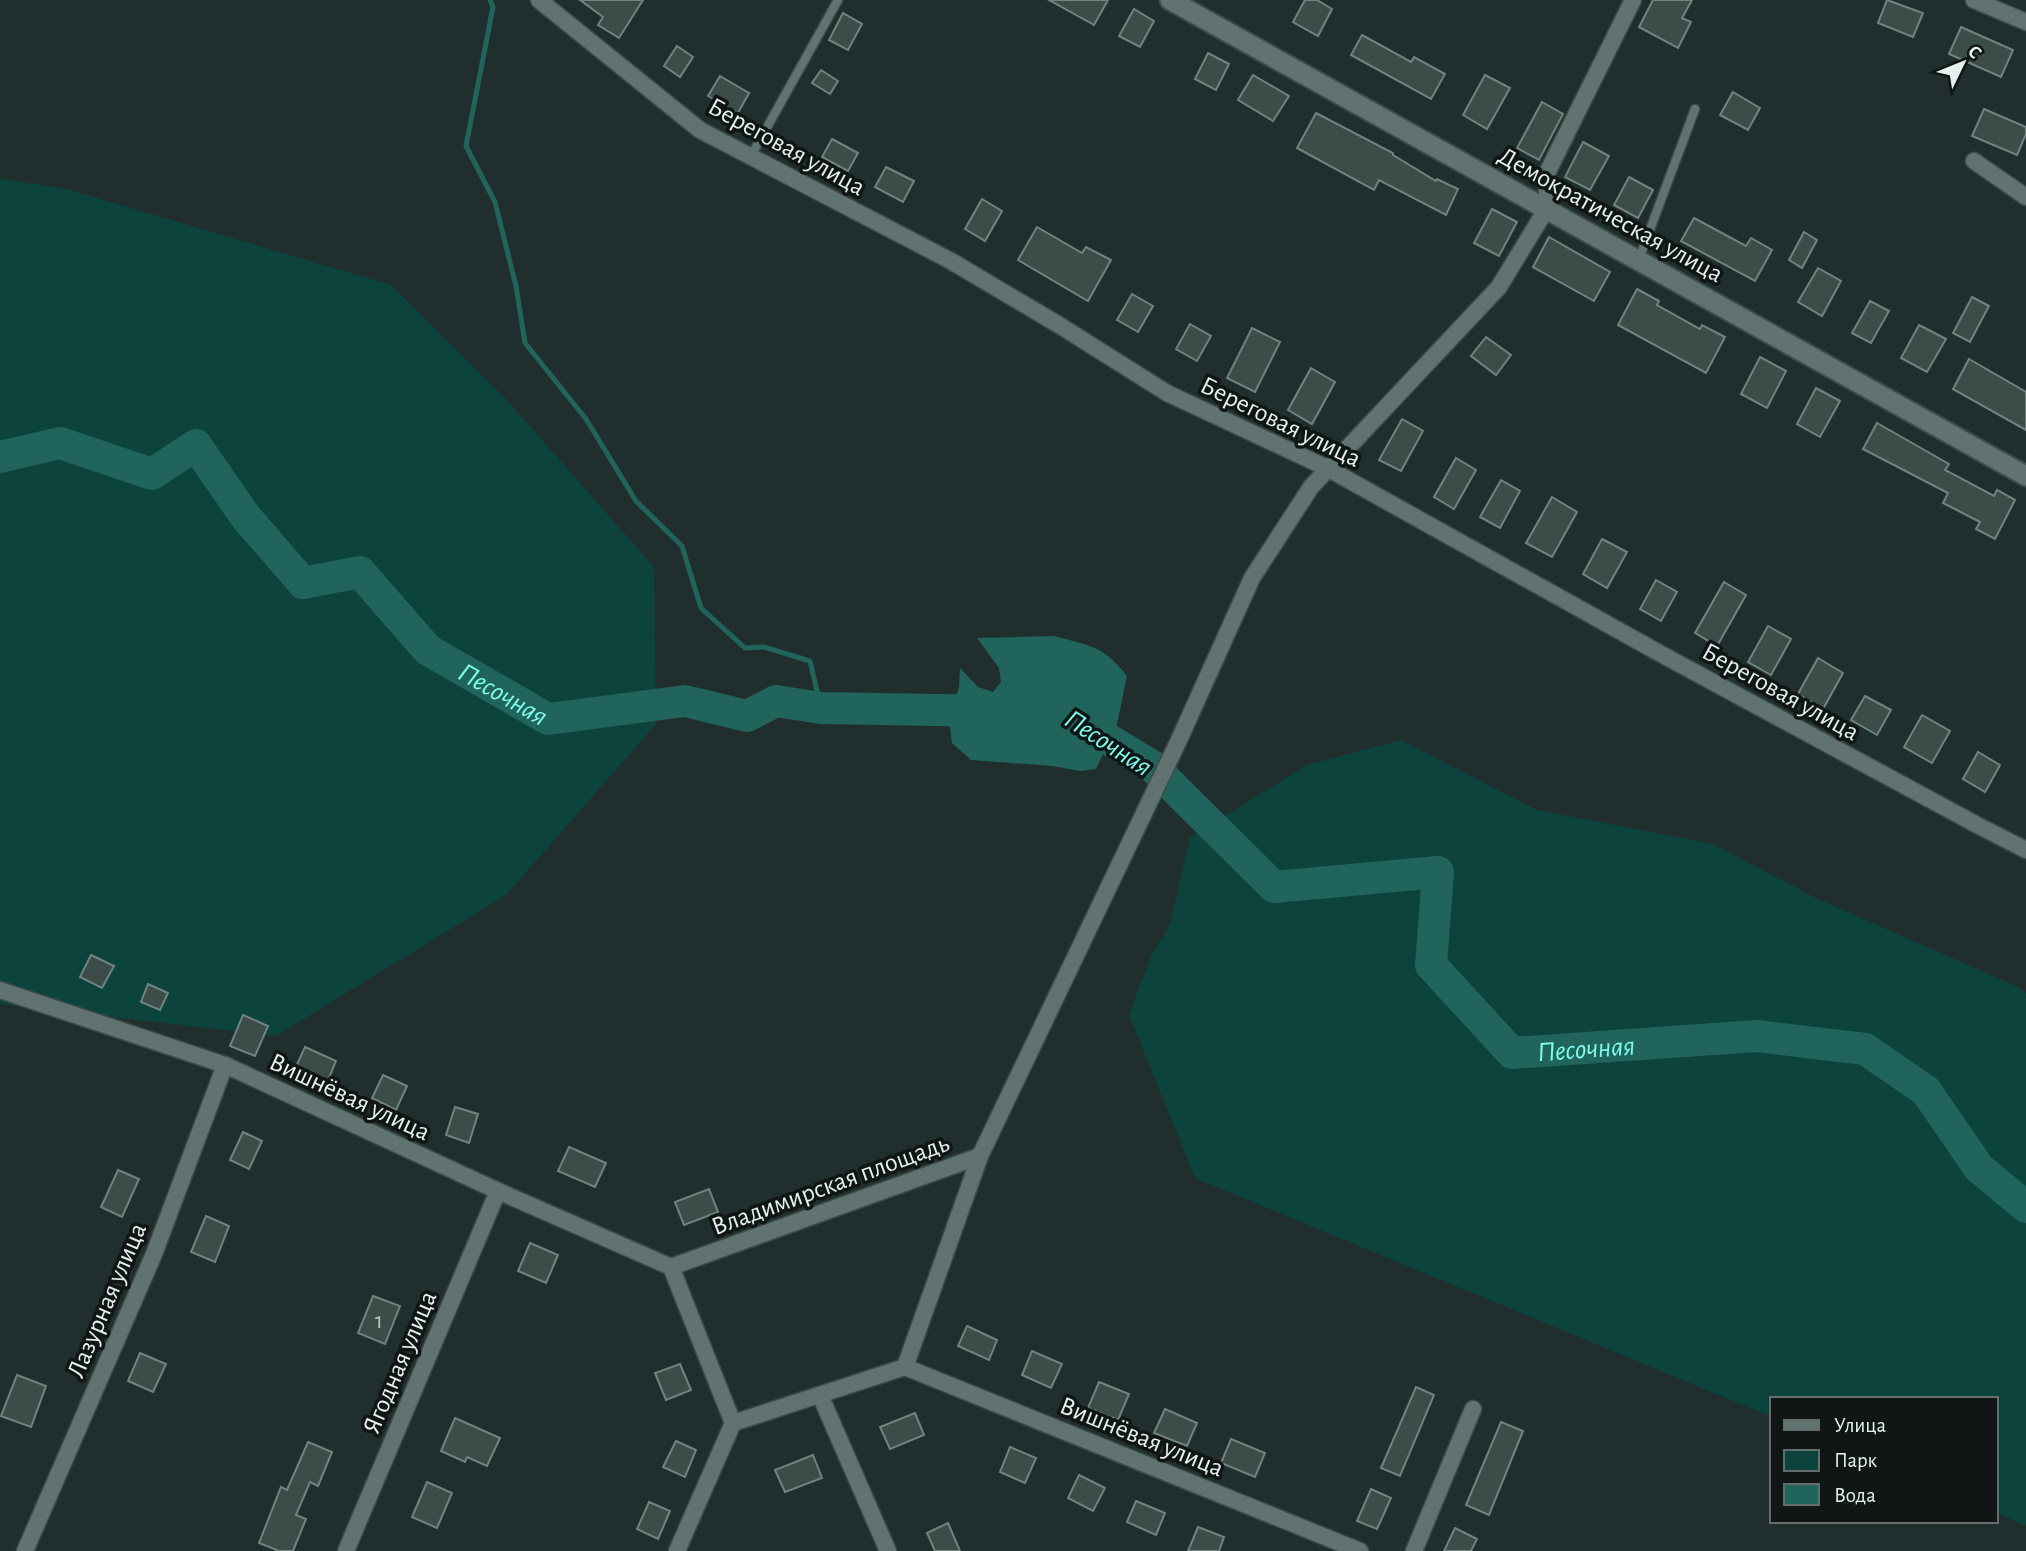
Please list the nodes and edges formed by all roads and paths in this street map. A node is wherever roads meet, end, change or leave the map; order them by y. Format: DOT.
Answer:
graph roads {
  1 [pos="539,0"];
  2 [pos="838,0"];
  3 [pos="1170,0"];
  4 [pos="1633,0"];
  5 [pos="1975,0"];
  6 [pos="2026,22"];
  7 [pos="1695,109"];
  8 [pos="751,156"];
  9 [pos="1974,162"];
  10 [pos="2026,197"];
  11 [pos="1546,208"];
  12 [pos="1639,260"];
  13 [pos="1328,468"];
  14 [pos="2026,476"];
  15 [pos="2026,850"];
  16 [pos="0,989"];
  17 [pos="225,1065"];
  18 [pos="980,1156"];
  19 [pos="498,1191"];
  20 [pos="671,1267"];
  21 [pos="905,1367"];
  22 [pos="820,1395"];
  23 [pos="1473,1409"];
  24 [pos="733,1423"];
  25 [pos="24,1551"];
  26 [pos="346,1551"];
  27 [pos="677,1551"];
  28 [pos="888,1551"];
  29 [pos="1360,1551"];
  30 [pos="1414,1551"];
  1 -- 8 [label="street, Береговая улица"];
  2 -- 8 [label="lane"];
  3 -- 11 [label="street, Демократическая улица"];
  4 -- 11 [label="street"];
  5 -- 6 [label="street"];
  7 -- 12 [label="lane"];
  8 -- 13 [label="street, Береговая улица"];
  9 -- 10 [label="street"];
  11 -- 12 [label="street, Демократическая улица"];
  11 -- 13 [label="street"];
  12 -- 14 [label="street, Демократическая улица"];
  13 -- 15 [label="street, Береговая улица"];
  13 -- 18 [label="street"];
  16 -- 17 [label="street, Вишнёвая улица"];
  17 -- 19 [label="street, Вишнёвая улица"];
  17 -- 25 [label="street, Лазурная улица"];
  18 -- 20 [label="street, Владимирская площадь"];
  18 -- 21 [label="street, Владимирская площадь"];
  19 -- 20 [label="street, Вишнёвая улица"];
  19 -- 26 [label="street, Ягодная улица"];
  20 -- 24 [label="street"];
  21 -- 22 [label="street"];
  21 -- 29 [label="street, Вишнёвая улица"];
  22 -- 24 [label="street"];
  22 -- 28 [label="street"];
  23 -- 30 [label="street"];
  24 -- 27 [label="street"];
}
